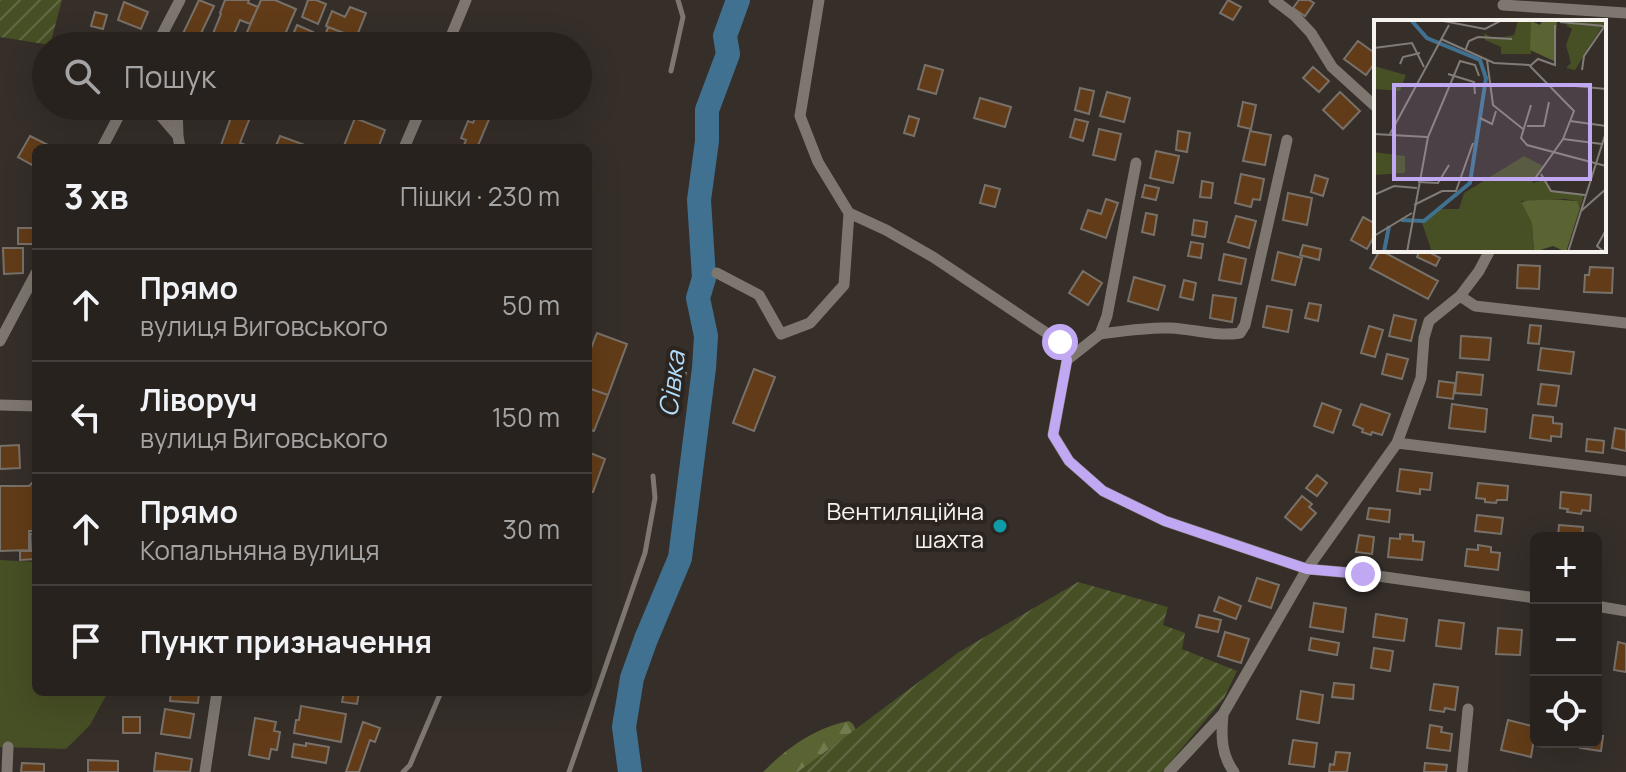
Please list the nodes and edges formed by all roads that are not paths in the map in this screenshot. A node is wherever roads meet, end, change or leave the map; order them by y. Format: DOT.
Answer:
graph roads {
  1 [pos="180,0"];
  2 [pos="466,0"];
  3 [pos="678,0"];
  4 [pos="819,0"];
  5 [pos="1274,0"];
  6 [pos="1503,5"];
  7 [pos="1626,13"];
  8 [pos="163,32"];
  9 [pos="453,32"];
  10 [pos="671,71"];
  11 [pos="1374,105"];
  12 [pos="117,120"];
  13 [pos="163,120"];
  14 [pos="176,120"];
  15 [pos="416,120"];
  16 [pos="1287,140"];
  17 [pos="179,142"];
  18 [pos="104,144"];
  19 [pos="406,144"];
  20 [pos="1136,163"];
  21 [pos="849,213"];
  22 [pos="1489,252"];
  23 [pos="717,273"];
  24 [pos="32,281"];
  25 [pos="1460,296"];
  26 [pos="1626,323"];
  27 [pos="1100,334"];
  28 [pos="0,341"];
  29 [pos="1067,360"];
  30 [pos="0,405"];
  31 [pos="32,406"];
  32 [pos="1397,443"];
  33 [pos="1626,471"];
  34 [pos="653,476"];
  35 [pos="1307,569"];
  36 [pos="1530,597"];
  37 [pos="1602,607"];
  38 [pos="1626,611"];
  39 [pos="216,696"];
  40 [pos="439,696"];
  41 [pos="1468,709"];
  42 [pos="1223,714"];
  43 [pos="8,747"];
  44 [pos="7,772"];
  45 [pos="205,772"];
  46 [pos="403,772"];
  47 [pos="569,772"];
  48 [pos="1169,772"];
  49 [pos="1234,772"];
  50 [pos="1462,772"];
  1 -- 8 [label="street"];
  2 -- 9 [label="street"];
  3 -- 10 [label="lane"];
  4 -- 21 [label="street"];
  5 -- 11 [label="street"];
  6 -- 7 [label="street"];
  12 -- 18 [label="street"];
  13 -- 17 [label="street"];
  14 -- 17 [label="street"];
  15 -- 19 [label="street"];
  16 -- 27 [label="street"];
  20 -- 27 [label="street"];
  21 -- 23 [label="street"];
  21 -- 29 [label="street"];
  22 -- 25 [label="street"];
  24 -- 28 [label="street"];
  25 -- 26 [label="street"];
  25 -- 32 [label="street"];
  27 -- 29 [label="street"];
  29 -- 35 [label="street"];
  30 -- 31 [label="street"];
  32 -- 33 [label="street"];
  32 -- 35 [label="street"];
  34 -- 47 [label="lane"];
  35 -- 36 [label="street"];
  35 -- 42 [label="street"];
  37 -- 38 [label="street"];
  39 -- 45 [label="street"];
  40 -- 46 [label="lane"];
  41 -- 50 [label="street"];
  42 -- 48 [label="street"];
  42 -- 49 [label="street"];
  43 -- 44 [label="street"];
}
